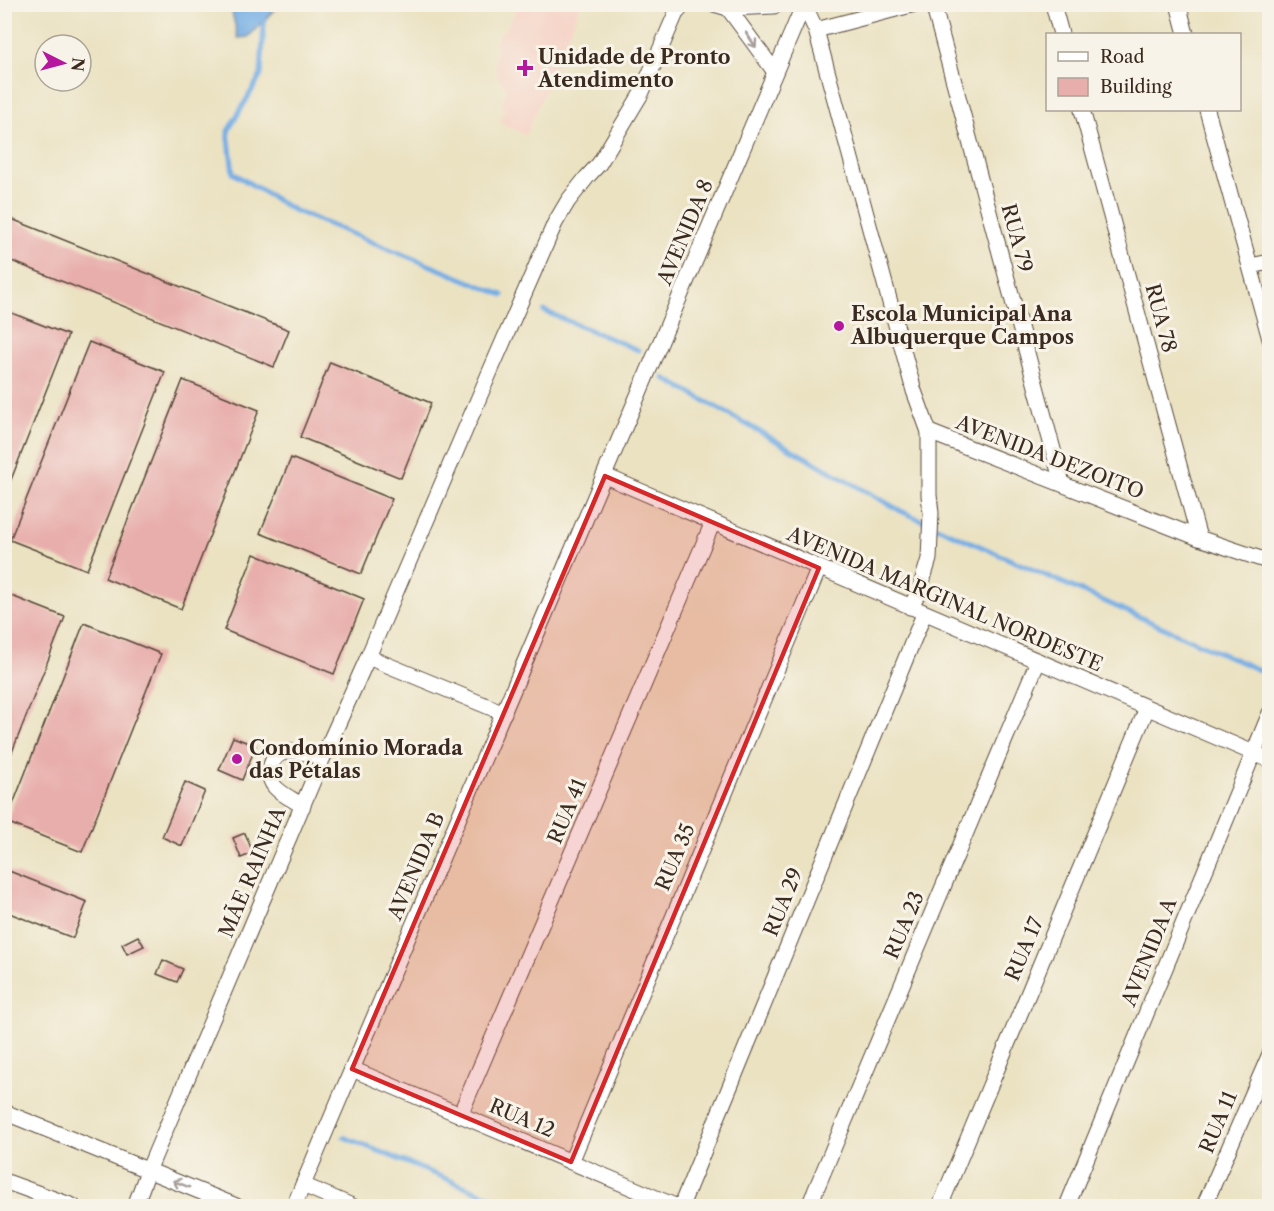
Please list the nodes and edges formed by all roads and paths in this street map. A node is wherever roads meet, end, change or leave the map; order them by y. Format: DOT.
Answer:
graph roads {
  1 [pos="684,4"];
  2 [pos="778,4"];
  3 [pos="804,4"];
  4 [pos="915,4"];
  5 [pos="933,4"];
  6 [pos="1053,4"];
  7 [pos="1178,4"];
  8 [pos="721,6"];
  9 [pos="816,30"];
  10 [pos="1061,33"];
  11 [pos="1186,33"];
  12 [pos="775,72"];
  13 [pos="1082,111"];
  14 [pos="1207,111"];
  15 [pos="1269,262"];
  16 [pos="1250,266"];
  17 [pos="1269,339"];
  18 [pos="928,432"];
  19 [pos="604,476"];
  20 [pos="1062,483"];
  21 [pos="713,522"];
  22 [pos="1199,538"];
  23 [pos="1269,562"];
  24 [pos="819,568"];
  25 [pos="917,611"];
  26 [pos="368,657"];
  27 [pos="1038,661"];
  28 [pos="1147,708"];
  29 [pos="504,713"];
  30 [pos="1269,713"];
  31 [pos="1253,754"];
  32 [pos="323,757"];
  33 [pos="1269,760"];
  34 [pos="303,806"];
  35 [pos="1269,1054"];
  36 [pos="352,1070"];
  37 [pos="460,1115"];
  38 [pos="6,1118"];
  39 [pos="570,1162"];
  40 [pos="148,1171"];
  41 [pos="4,1181"];
  42 [pos="303,1185"];
  43 [pos="73,1206"];
  44 [pos="135,1206"];
  45 [pos="236,1206"];
  46 [pos="294,1206"];
  47 [pos="352,1206"];
  48 [pos="675,1206"];
  49 [pos="681,1206"];
  50 [pos="809,1206"];
  51 [pos="940,1206"];
  52 [pos="1066,1206"];
  53 [pos="1204,1206"];
  1 -- 26 [label="street, MÃE RAINHA"];
  2 -- 8 [label="street"];
  3 -- 9 [label="street, AVENIDA DEZOITO"];
  3 -- 12 [label="street, AVENIDA 8"];
  4 -- 9 [label="street"];
  5 -- 20 [label="street, RUA 79"];
  6 -- 10 [label="street"];
  7 -- 11 [label="street"];
  8 -- 12 [label="street, one-way"];
  9 -- 18 [label="street, AVENIDA DEZOITO"];
  12 -- 19 [label="street, AVENIDA 8"];
  13 -- 22 [label="street, RUA 78"];
  14 -- 16 [label="street"];
  15 -- 16 [label="street"];
  16 -- 17 [label="street"];
  18 -- 20 [label="street, AVENIDA DEZOITO"];
  18 -- 25 [label="street, RUA 29"];
  19 -- 21 [label="street, AVENIDA MARGINAL NORDESTE"];
  19 -- 29 [label="street, AVENIDA B"];
  20 -- 22 [label="street, AVENIDA DEZOITO"];
  21 -- 24 [label="street, AVENIDA MARGINAL NORDESTE"];
  21 -- 37 [label="street, RUA 41"];
  22 -- 23 [label="street, AVENIDA DEZOITO"];
  24 -- 25 [label="street, AVENIDA MARGINAL NORDESTE"];
  24 -- 39 [label="street, RUA 35"];
  25 -- 27 [label="street, AVENIDA MARGINAL NORDESTE"];
  25 -- 49 [label="street, RUA 29"];
  26 -- 29 [label="street"];
  26 -- 32 [label="street, MÃE RAINHA"];
  27 -- 28 [label="street, AVENIDA MARGINAL NORDESTE"];
  27 -- 50 [label="street, RUA 23"];
  28 -- 31 [label="street, AVENIDA MARGINAL NORDESTE"];
  28 -- 51 [label="street, RUA 17"];
  29 -- 36 [label="street, AVENIDA B"];
  30 -- 31 [label="street, AVENIDA A"];
  31 -- 33 [label="street, AVENIDA MARGINAL NORDESTE"];
  31 -- 52 [label="street, AVENIDA A"];
  32 -- 34 [label="street, MÃE RAINHA"];
  32 -- 34 [label="street"];
  34 -- 40 [label="street, MÃE RAINHA"];
  35 -- 53 [label="street, RUA 11"];
  36 -- 37 [label="street, RUA 12"];
  36 -- 42 [label="street, AVENIDA B"];
  37 -- 39 [label="street, RUA 12"];
  38 -- 40 [label="street"];
  39 -- 48 [label="street, RUA 12"];
  40 -- 44 [label="street, MÃE RAINHA"];
  45 -- 40 [label="street, one-way"];
  41 -- 43 [label="street"];
  42 -- 46 [label="street, AVENIDA B"];
  42 -- 47 [label="street"];
}
